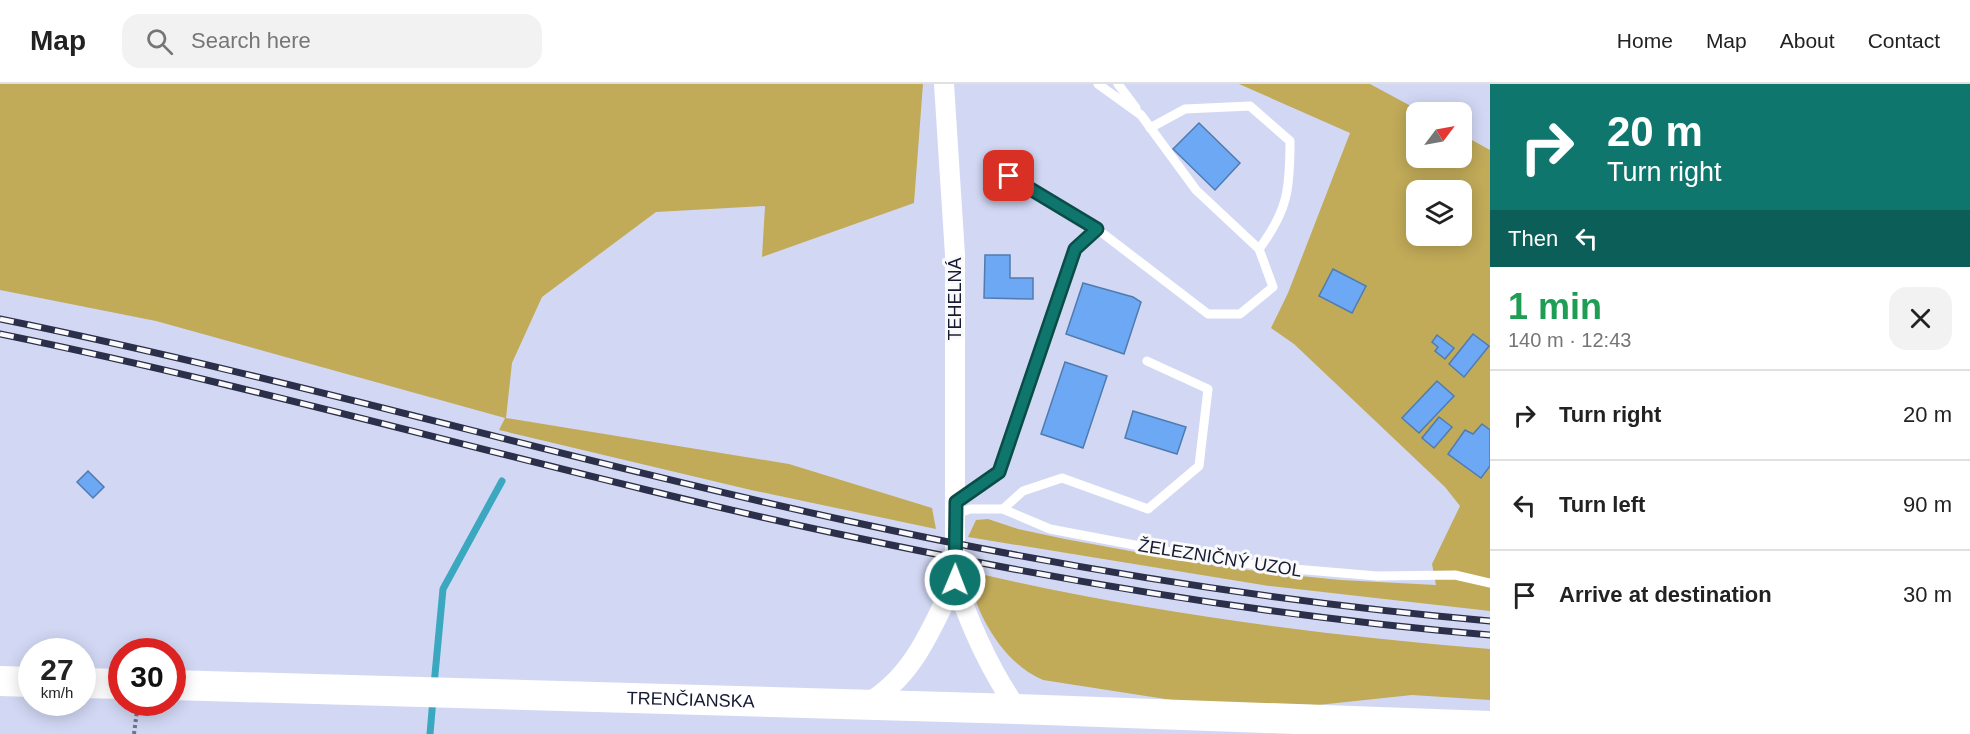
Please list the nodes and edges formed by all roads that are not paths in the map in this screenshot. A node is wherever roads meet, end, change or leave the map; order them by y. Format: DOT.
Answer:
graph roads {
  1 [pos="944,84"];
  2 [pos="1098,84"];
  3 [pos="1118,84"];
  4 [pos="1141,115"];
  5 [pos="1150,128"];
  6 [pos="1009,176"];
  7 [pos="1097,229"];
  8 [pos="1259,249"];
  9 [pos="1147,361"];
  10 [pos="956,508"];
  11 [pos="1002,509"];
  12 [pos="955,580"];
  13 [pos="1490,583"];
  14 [pos="0,681"];
  15 [pos="18,682"];
  16 [pos="186,685"];
  17 [pos="864,705"];
  18 [pos="1017,709"];
  19 [pos="1490,726"];
  1 -- 10 [label="street, TEHELNÁ"];
  2 -- 4 [label="lane"];
  3 -- 4 [label="lane"];
  4 -- 5 [label="lane"];
  5 -- 8 [label="lane"];
  5 -- 8 [label="lane"];
  6 -- 7 [label="lane"];
  7 -- 8 [label="lane"];
  7 -- 10 [label="lane"];
  9 -- 11 [label="lane"];
  10 -- 11 [label="lane, ŽELEZNIČNÝ UZOL"];
  10 -- 12 [label="street, TEHELNÁ"];
  11 -- 13 [label="lane, ŽELEZNIČNÝ UZOL"];
  12 -- 17 [label="street"];
  12 -- 18 [label="street"];
  14 -- 15 [label="main road"];
  16 -- 17 [label="main road, TRENČIANSKA"];
  17 -- 18 [label="main road, TRENČIANSKA"];
  18 -- 19 [label="main road, TRENČIANSKA"];
}
